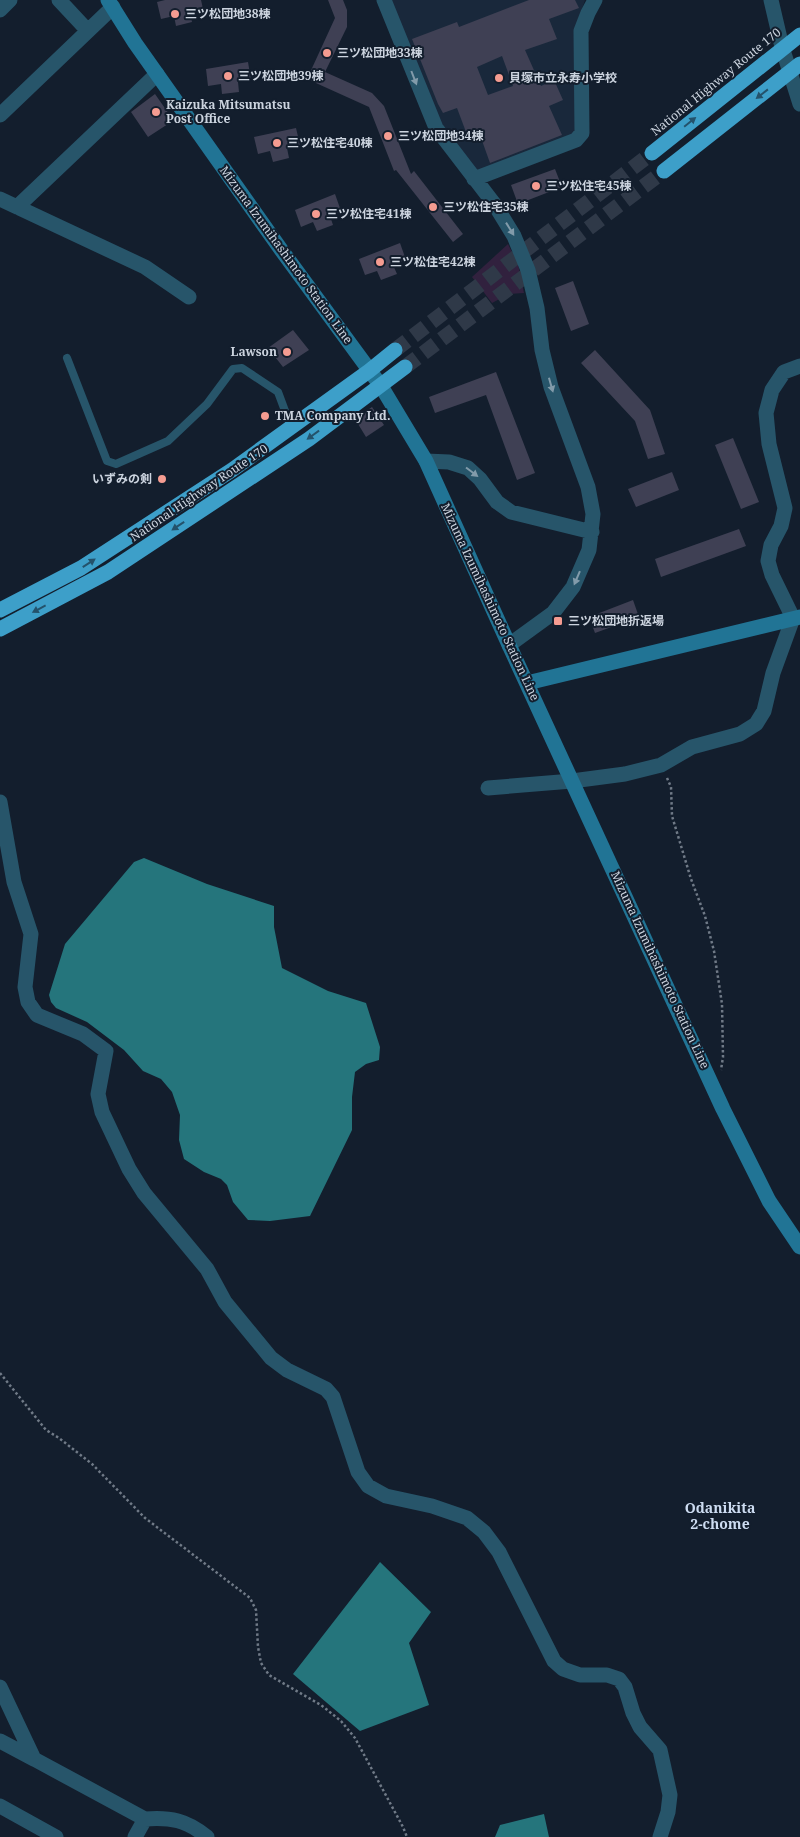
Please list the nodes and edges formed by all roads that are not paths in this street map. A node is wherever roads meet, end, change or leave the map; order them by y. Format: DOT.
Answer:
graph roads {
  1 [pos="10,0"];
  2 [pos="58,0"];
  3 [pos="384,0"];
  4 [pos="595,0"];
  5 [pos="771,0"];
  6 [pos="110,4"];
  7 [pos="0,10"];
  8 [pos="88,31"];
  9 [pos="800,35"];
  10 [pos="782,47"];
  11 [pos="795,68"];
  12 [pos="157,74"];
  13 [pos="800,104"];
  14 [pos="0,115"];
  15 [pos="652,153"];
  16 [pos="664,171"];
  17 [pos="474,179"];
  18 [pos="0,199"];
  19 [pos="17,207"];
  20 [pos="189,297"];
  21 [pos="395,350"];
  22 [pos="67,358"];
  23 [pos="800,366"];
  24 [pos="405,367"];
  25 [pos="369,371"];
  26 [pos="381,386"];
  27 [pos="291,427"];
  28 [pos="426,461"];
  29 [pos="592,532"];
  30 [pos="0,610"];
  31 [pos="796,618"];
  32 [pos="0,629"];
  33 [pos="509,645"];
  34 [pos="527,682"];
  35 [pos="572,781"];
  36 [pos="488,788"];
  37 [pos="0,802"];
  38 [pos="800,1247"];
  39 [pos="0,1686"];
  40 [pos="0,1741"];
  41 [pos="34,1759"];
  42 [pos="0,1806"];
  43 [pos="144,1819"];
  44 [pos="56,1837"];
  45 [pos="135,1837"];
  46 [pos="207,1837"];
  47 [pos="660,1837"];
  1 -- 7 [label="street"];
  2 -- 8 [label="street"];
  3 -- 17 [label="street, one-way"];
  4 -- 17 [label="street"];
  5 -- 10 [label="street"];
  6 -- 8 [label="street"];
  6 -- 12 [label="main road, Mizuma Izumihashimoto Station Line"];
  8 -- 14 [label="street"];
  9 -- 10 [label="highway, National Highway Route 170"];
  10 -- 11 [label="street"];
  15 -- 10 [label="highway, National Highway Route 170, one-way"];
  11 -- 13 [label="street"];
  11 -- 16 [label="highway, one-way"];
  12 -- 19 [label="street"];
  12 -- 25 [label="main road, Mizuma Izumihashimoto Station Line"];
  17 -- 29 [label="street, one-way"];
  18 -- 19 [label="street"];
  19 -- 20 [label="street"];
  21 -- 25 [label="highway, National Highway Route 170"];
  22 -- 27 [label="lane"];
  23 -- 31 [label="street"];
  24 -- 26 [label="highway, National Highway Route 170"];
  25 -- 26 [label="main road, Mizuma Izumihashimoto Station Line"];
  25 -- 27 [label="highway, National Highway Route 170"];
  26 -- 28 [label="main road, Mizuma Izumihashimoto Station Line"];
  26 -- 32 [label="highway, National Highway Route 170, one-way"];
  30 -- 27 [label="highway, National Highway Route 170, one-way"];
  28 -- 29 [label="street, one-way"];
  28 -- 33 [label="main road, Mizuma Izumihashimoto Station Line"];
  29 -- 33 [label="street, one-way"];
  31 -- 34 [label="main road"];
  31 -- 35 [label="street"];
  33 -- 34 [label="main road, Mizuma Izumihashimoto Station Line"];
  34 -- 35 [label="main road, Mizuma Izumihashimoto Station Line"];
  35 -- 36 [label="street"];
  35 -- 38 [label="main road, Mizuma Izumihashimoto Station Line"];
  37 -- 47 [label="street"];
  39 -- 41 [label="street"];
  40 -- 41 [label="street"];
  41 -- 43 [label="street"];
  42 -- 44 [label="street"];
  43 -- 45 [label="street"];
  43 -- 46 [label="street"];
}
